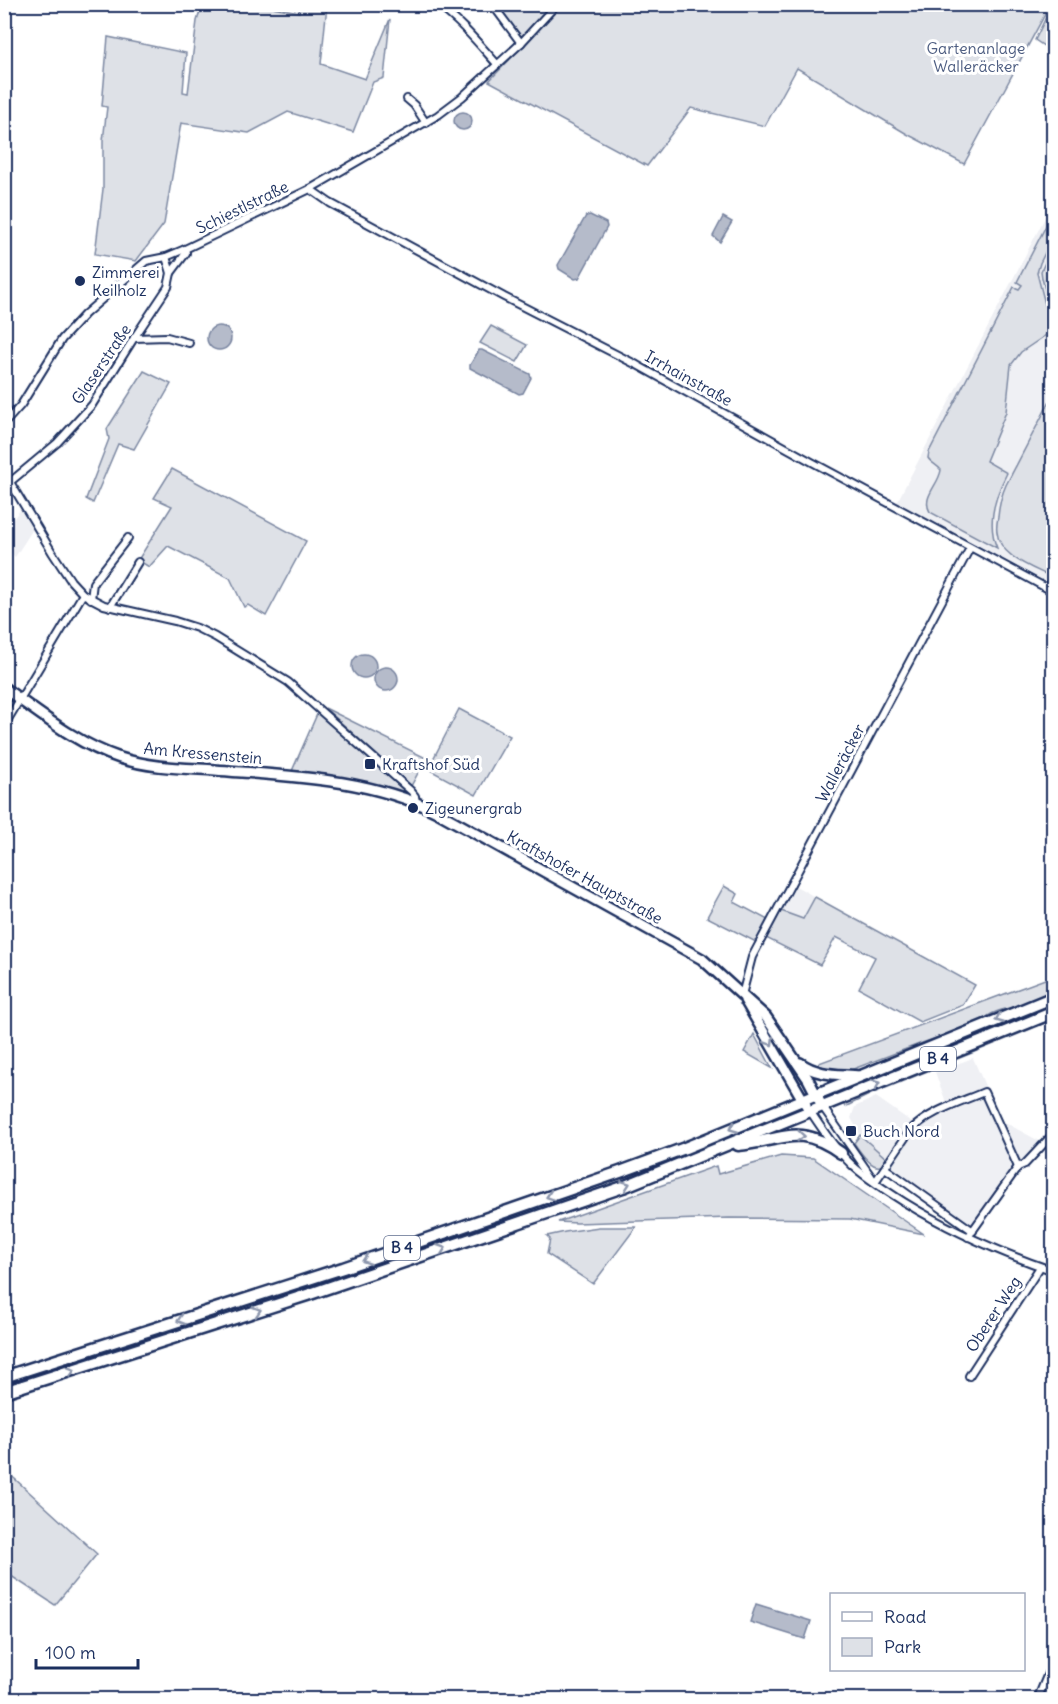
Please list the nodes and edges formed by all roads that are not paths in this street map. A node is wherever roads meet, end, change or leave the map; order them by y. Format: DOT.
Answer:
graph roads {
  1 [pos="436,4"];
  2 [pos="492,4"];
  3 [pos="557,4"];
  4 [pos="521,43"];
  5 [pos="497,64"];
  6 [pos="407,99"];
  7 [pos="426,123"];
  8 [pos="310,189"];
  9 [pos="185,249"];
  10 [pos="166,256"];
  11 [pos="171,273"];
  12 [pos="134,338"];
  13 [pos="189,343"];
  14 [pos="4,424"];
  15 [pos="4,476"];
  16 [pos="10,482"];
  17 [pos="128,538"];
  18 [pos="970,548"];
  19 [pos="138,562"];
  20 [pos="1053,592"];
  21 [pos="83,594"];
  22 [pos="91,599"];
  23 [pos="110,607"];
  24 [pos="4,687"];
  25 [pos="20,699"];
  26 [pos="4,726"];
  27 [pos="416,803"];
  28 [pos="742,995"];
  29 [pos="1053,997"];
  30 [pos="1053,1012"];
  31 [pos="796,1060"];
  32 [pos="860,1076"];
  33 [pos="816,1094"];
  34 [pos="802,1100"];
  35 [pos="822,1106"];
  36 [pos="810,1111"];
  37 [pos="1053,1133"];
  38 [pos="722,1146"];
  39 [pos="841,1153"];
  40 [pos="1018,1167"];
  41 [pos="885,1168"];
  42 [pos="875,1182"];
  43 [pos="970,1234"];
  44 [pos="1040,1267"];
  45 [pos="1053,1271"];
  46 [pos="8,1376"];
  47 [pos="969,1376"];
  48 [pos="10,1390"];
  49 [pos="1053,1659"];
  50 [pos="1037,1700"];
  1 -- 5 [label="street"];
  2 -- 4 [label="street"];
  3 -- 4 [label="street, Schiestlstraße"];
  4 -- 5 [label="street, Schiestlstraße"];
  5 -- 7 [label="street, Schiestlstraße"];
  6 -- 7 [label="street"];
  7 -- 8 [label="street, Schiestlstraße"];
  8 -- 9 [label="street, Schiestlstraße"];
  8 -- 18 [label="street, Irrhainstraße"];
  9 -- 10 [label="street, Schiestlstraße"];
  9 -- 11 [label="street, Glaserstraße"];
  10 -- 11 [label="street"];
  10 -- 14 [label="street, Schiestlstraße"];
  11 -- 12 [label="street, Glaserstraße"];
  12 -- 13 [label="street"];
  12 -- 16 [label="street, Glaserstraße"];
  15 -- 16 [label="street, Kraftshofer Hauptstraße"];
  16 -- 21 [label="street, Kraftshofer Hauptstraße"];
  17 -- 22 [label="street"];
  18 -- 20 [label="street, Irrhainstraße"];
  18 -- 28 [label="street, Walleräcker"];
  19 -- 23 [label="street"];
  21 -- 22 [label="street, Kraftshofer Hauptstraße"];
  21 -- 25 [label="street"];
  22 -- 23 [label="street, Kraftshofer Hauptstraße"];
  23 -- 27 [label="street, Kraftshofer Hauptstraße"];
  24 -- 25 [label="street, Am Kressenstein"];
  25 -- 26 [label="street"];
  25 -- 27 [label="street, Am Kressenstein"];
  27 -- 28 [label="street, Kraftshofer Hauptstraße"];
  28 -- 31 [label="street, Kraftshofer Hauptstraße"];
  28 -- 34 [label="street, Kraftshofer Hauptstraße, one-way"];
  29 -- 32 [label="main road, B 4, one-way"];
  35 -- 30 [label="main road, B 4, one-way"];
  31 -- 32 [label="street"];
  31 -- 33 [label="street, Kraftshofer Hauptstraße"];
  32 -- 33 [label="main road, B 4"];
  33 -- 34 [label="main road, B 4"];
  33 -- 35 [label="street, Kraftshofer Hauptstraße"];
  34 -- 36 [label="street, Kraftshofer Hauptstraße"];
  34 -- 46 [label="main road, B 4, one-way"];
  35 -- 36 [label="main road, B 4"];
  35 -- 42 [label="street"];
  36 -- 38 [label="main road, B 4"];
  36 -- 39 [label="street"];
  37 -- 40 [label="street"];
  38 -- 39 [label="main road, B 4, one-way"];
  48 -- 38 [label="main road, B 4, one-way"];
  39 -- 42 [label="street"];
  40 -- 41 [label="street"];
  40 -- 43 [label="street"];
  41 -- 42 [label="street"];
  41 -- 43 [label="street"];
  42 -- 43 [label="street"];
  43 -- 44 [label="street"];
  44 -- 45 [label="street"];
  44 -- 47 [label="street, Oberer Weg"];
  49 -- 50 [label="street"];
}
